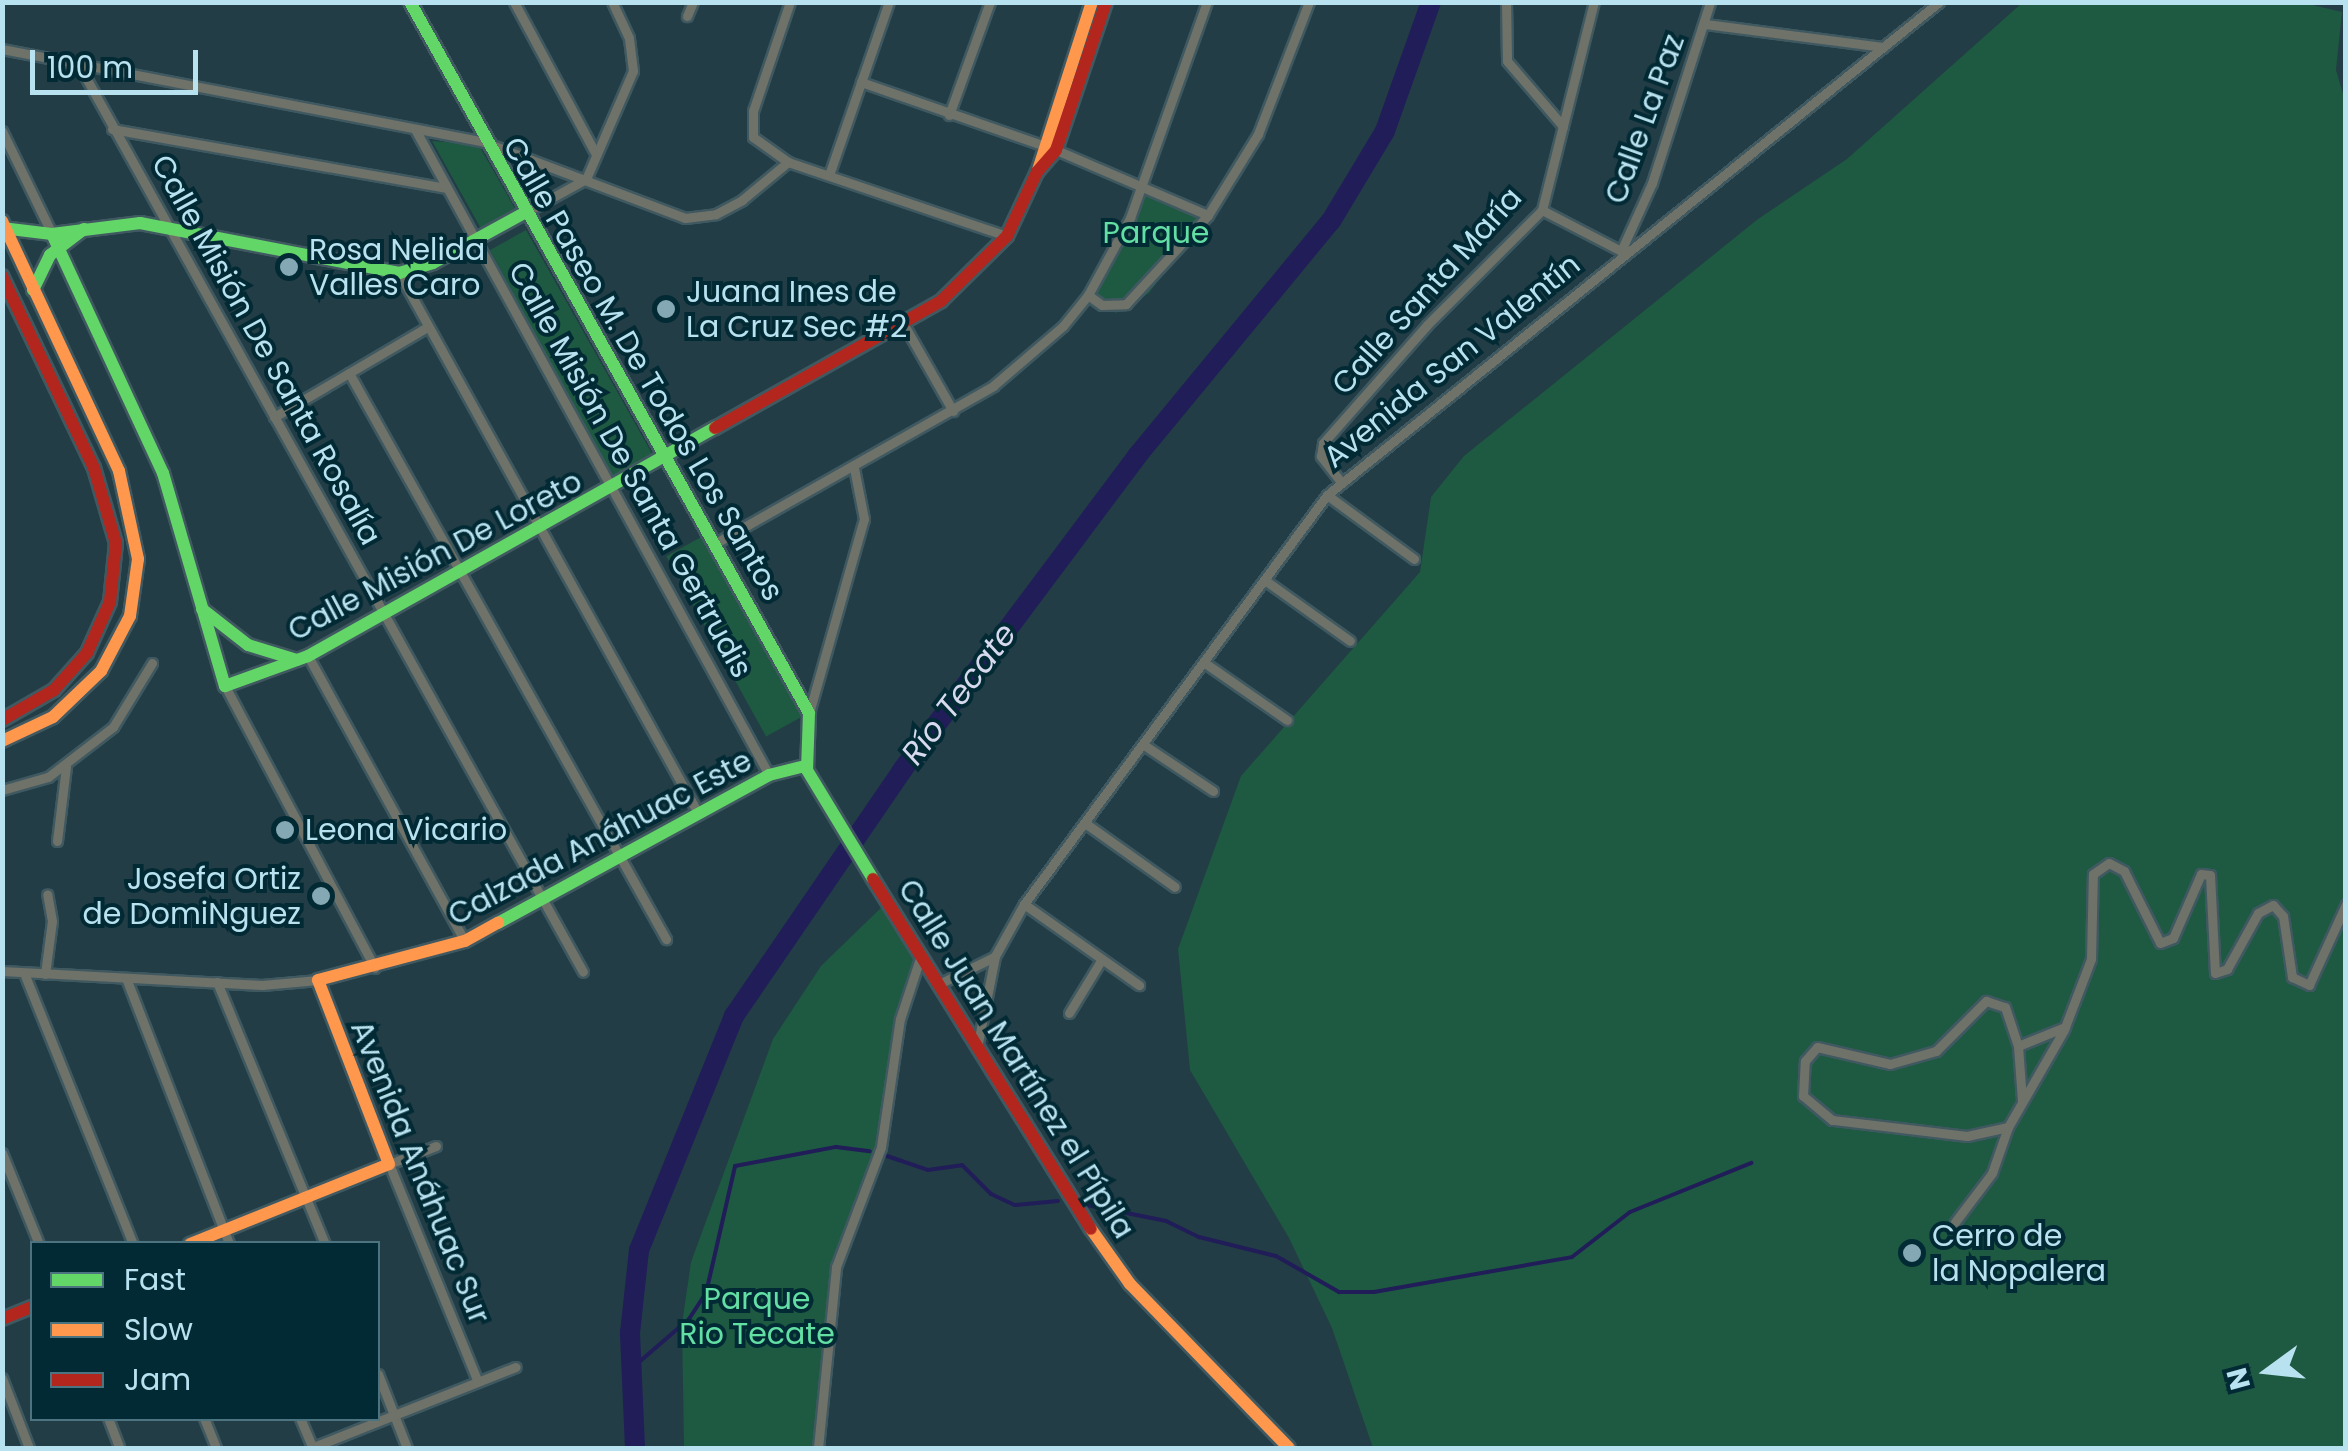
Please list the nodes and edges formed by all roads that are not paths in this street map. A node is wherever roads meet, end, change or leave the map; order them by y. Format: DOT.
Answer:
graph roads {
  1 [pos="410,2"];
  2 [pos="514,2"];
  3 [pos="612,2"];
  4 [pos="693,2"];
  5 [pos="790,2"];
  6 [pos="890,2"];
  7 [pos="990,2"];
  8 [pos="1092,2"];
  9 [pos="1106,2"];
  10 [pos="1207,2"];
  11 [pos="1309,2"];
  12 [pos="1506,2"];
  13 [pos="1594,2"];
  14 [pos="1710,2"];
  15 [pos="1938,2"];
  16 [pos="687,16"];
  17 [pos="1706,24"];
  18 [pos="1884,47"];
  19 [pos="2,49"];
  20 [pos="80,67"];
  21 [pos="861,82"];
  22 [pos="949,115"];
  23 [pos="1563,126"];
  24 [pos="112,129"];
  25 [pos="416,131"];
  26 [pos="2,132"];
  27 [pos="484,142"];
  28 [pos="1041,146"];
  29 [pos="1056,150"];
  30 [pos="596,154"];
  31 [pos="788,162"];
  32 [pos="1037,172"];
  33 [pos="829,175"];
  34 [pos="586,179"];
  35 [pos="1143,186"];
  36 [pos="446,188"];
  37 [pos="1542,210"];
  38 [pos="526,212"];
  39 [pos="1208,215"];
  40 [pos="4,226"];
  41 [pos="168,228"];
  42 [pos="84,229"];
  43 [pos="52,234"];
  44 [pos="1007,236"];
  45 [pos="474,240"];
  46 [pos="58,248"];
  47 [pos="1623,252"];
  48 [pos="399,273"];
  49 [pos="2,276"];
  50 [pos="33,290"];
  51 [pos="1088,296"];
  52 [pos="904,325"];
  53 [pos="426,328"];
  54 [pos="349,373"];
  55 [pos="953,411"];
  56 [pos="274,417"];
  57 [pos="663,458"];
  58 [pos="854,468"];
  59 [pos="1340,482"];
  60 [pos="613,488"];
  61 [pos="1327,495"];
  62 [pos="539,529"];
  63 [pos="714,544"];
  64 [pos="1414,559"];
  65 [pos="461,570"];
  66 [pos="1266,581"];
  67 [pos="202,609"];
  68 [pos="386,612"];
  69 [pos="1350,641"];
  70 [pos="304,658"];
  71 [pos="152,663"];
  72 [pos="1205,663"];
  73 [pos="224,686"];
  74 [pos="809,713"];
  75 [pos="2,720"];
  76 [pos="1287,720"];
  77 [pos="2,741"];
  78 [pos="1144,745"];
  79 [pos="806,766"];
  80 [pos="66,767"];
  81 [pos="769,775"];
  82 [pos="2,790"];
  83 [pos="1213,791"];
  84 [pos="698,814"];
  85 [pos="1084,823"];
  86 [pos="57,841"];
  87 [pos="622,856"];
  88 [pos="1175,887"];
  89 [pos="47,894"];
  90 [pos="544,898"];
  91 [pos="1024,904"];
  92 [pos="2346,904"];
  93 [pos="666,940"];
  94 [pos="465,941"];
  95 [pos="921,954"];
  96 [pos="995,956"];
  97 [pos="1102,959"];
  98 [pos="375,968"];
  99 [pos="2,970"];
  100 [pos="582,972"];
  101 [pos="24,973"];
  102 [pos="44,974"];
  103 [pos="126,978"];
  104 [pos="318,980"];
  105 [pos="218,982"];
  106 [pos="939,984"];
  107 [pos="1139,984"];
  108 [pos="1069,1014"];
  109 [pos="2065,1027"];
  110 [pos="2018,1046"];
  111 [pos="977,1048"];
  112 [pos="2022,1100"];
  113 [pos="2008,1127"];
  114 [pos="436,1146"];
  115 [pos="2,1152"];
  116 [pos="390,1164"];
  117 [pos="307,1198"];
  118 [pos="1955,1222"];
  119 [pos="226,1237"];
  120 [pos="38,1241"];
  121 [pos="132,1241"];
  122 [pos="324,1241"];
  123 [pos="30,1308"];
  124 [pos="2,1320"];
  125 [pos="516,1367"];
  126 [pos="2,1378"];
  127 [pos="380,1379"];
  128 [pos="478,1382"];
  129 [pos="394,1415"];
  130 [pos="109,1421"];
  131 [pos="205,1421"];
  132 [pos="301,1421"];
  133 [pos="379,1421"];
  134 [pos="380,1421"];
  135 [pos="120,1447"];
  136 [pos="29,1448"];
  137 [pos="216,1448"];
  138 [pos="312,1448"];
  139 [pos="408,1448"];
  140 [pos="818,1448"];
  141 [pos="1289,1448"];
  1 -- 27 [label="main road, Calle Paseo M. De Todos Los Santos"];
  2 -- 30 [label="street"];
  3 -- 30 [label="street"];
  4 -- 16 [label="street"];
  5 -- 31 [label="street"];
  6 -- 21 [label="street"];
  7 -- 22 [label="street"];
  8 -- 28 [label="main road"];
  9 -- 29 [label="main road"];
  10 -- 35 [label="street"];
  11 -- 39 [label="street"];
  12 -- 23 [label="street"];
  13 -- 23 [label="street, Calle Santa María"];
  14 -- 17 [label="street, Calle La Paz"];
  15 -- 18 [label="street, Avenida San Valentín"];
  17 -- 18 [label="street"];
  17 -- 47 [label="street, Calle La Paz"];
  18 -- 47 [label="street, Avenida San Valentín"];
  19 -- 20 [label="street"];
  20 -- 24 [label="street, Calle Misión De Santa Rosalía"];
  20 -- 25 [label="street"];
  21 -- 22 [label="street"];
  21 -- 33 [label="street"];
  22 -- 28 [label="street"];
  23 -- 37 [label="street, Calle Santa María"];
  24 -- 36 [label="street"];
  24 -- 41 [label="street, Calle Misión De Santa Rosalía"];
  25 -- 27 [label="street"];
  25 -- 36 [label="street, Calle Misión De Santa Gertrudis"];
  26 -- 43 [label="street"];
  27 -- 34 [label="street"];
  27 -- 38 [label="main road, Calle Paseo M. De Todos Los Santos"];
  28 -- 29 [label="street"];
  28 -- 32 [label="main road"];
  29 -- 32 [label="main road"];
  29 -- 35 [label="street"];
  30 -- 34 [label="street"];
  31 -- 33 [label="street"];
  31 -- 34 [label="street"];
  32 -- 44 [label="main road, Calle Misión De Loreto"];
  33 -- 44 [label="street"];
  34 -- 38 [label="street"];
  35 -- 39 [label="street"];
  35 -- 51 [label="street"];
  36 -- 45 [label="street, Calle Misión De Santa Gertrudis"];
  37 -- 47 [label="street"];
  37 -- 59 [label="street, Calle Santa María"];
  38 -- 45 [label="main road"];
  38 -- 57 [label="main road, Calle Paseo M. De Todos Los Santos"];
  39 -- 51 [label="street"];
  40 -- 43 [label="main road"];
  40 -- 50 [label="main road"];
  41 -- 42 [label="main road"];
  41 -- 48 [label="main road"];
  41 -- 56 [label="street, Calle Misión De Santa Rosalía"];
  42 -- 43 [label="main road"];
  42 -- 46 [label="main road"];
  43 -- 46 [label="main road"];
  44 -- 52 [label="main road, Calle Misión De Loreto"];
  45 -- 48 [label="main road"];
  45 -- 60 [label="street, Calle Misión De Santa Gertrudis"];
  46 -- 50 [label="main road"];
  46 -- 67 [label="main road"];
  47 -- 59 [label="street, Avenida San Valentín"];
  48 -- 53 [label="street"];
  49 -- 75 [label="main road"];
  50 -- 77 [label="main road"];
  51 -- 55 [label="street"];
  52 -- 55 [label="street"];
  52 -- 57 [label="main road, Calle Misión De Loreto"];
  53 -- 54 [label="street"];
  53 -- 62 [label="street"];
  54 -- 56 [label="street"];
  54 -- 65 [label="street"];
  55 -- 58 [label="street"];
  56 -- 68 [label="street, Calle Misión De Santa Rosalía"];
  57 -- 60 [label="main road, Calle Misión De Loreto"];
  57 -- 63 [label="main road, Calle Paseo M. De Todos Los Santos"];
  58 -- 63 [label="street"];
  58 -- 74 [label="street"];
  59 -- 61 [label="street, Avenida San Valentín"];
  60 -- 62 [label="main road, Calle Misión De Loreto"];
  60 -- 81 [label="street, Calle Misión De Santa Gertrudis"];
  61 -- 64 [label="street"];
  61 -- 66 [label="street, Avenida San Valentín"];
  62 -- 65 [label="main road, Calle Misión De Loreto"];
  62 -- 84 [label="street"];
  63 -- 74 [label="main road, Calle Paseo M. De Todos Los Santos"];
  65 -- 68 [label="main road, Calle Misión De Loreto"];
  65 -- 87 [label="street"];
  66 -- 69 [label="street"];
  66 -- 72 [label="street, Avenida San Valentín"];
  67 -- 70 [label="main road"];
  67 -- 73 [label="main road"];
  68 -- 70 [label="main road, Calle Misión De Loreto"];
  68 -- 90 [label="street, Calle Misión De Santa Rosalía"];
  70 -- 73 [label="main road, Calle Misión De Loreto"];
  70 -- 94 [label="street"];
  71 -- 80 [label="street"];
  72 -- 76 [label="street"];
  72 -- 78 [label="street, Avenida San Valentín"];
  73 -- 98 [label="street"];
  74 -- 79 [label="main road"];
  78 -- 83 [label="street"];
  78 -- 85 [label="street, Avenida San Valentín"];
  79 -- 81 [label="main road, Calzada Anáhuac Este"];
  79 -- 95 [label="main road, Calle Juan Martínez el Pípila"];
  80 -- 82 [label="street"];
  80 -- 86 [label="street"];
  81 -- 84 [label="main road, Calzada Anáhuac Este"];
  84 -- 87 [label="main road, Calzada Anáhuac Este"];
  85 -- 88 [label="street"];
  85 -- 91 [label="street, Avenida San Valentín"];
  87 -- 90 [label="main road, Calzada Anáhuac Este"];
  87 -- 93 [label="street"];
  89 -- 102 [label="street"];
  90 -- 94 [label="main road, Calzada Anáhuac Este"];
  90 -- 100 [label="street, Calle Misión De Santa Rosalía"];
  91 -- 96 [label="street, Avenida San Valentín"];
  91 -- 97 [label="street"];
  92 -- 109 [label="street"];
  94 -- 98 [label="main road, Calzada Anáhuac Este"];
  95 -- 106 [label="main road, Calle Juan Martínez el Pípila"];
  95 -- 140 [label="street"];
  96 -- 106 [label="street"];
  96 -- 111 [label="street, Avenida San Valentín"];
  97 -- 107 [label="street"];
  97 -- 108 [label="street"];
  98 -- 104 [label="main road, Calzada Anáhuac Este"];
  99 -- 101 [label="street, Calzada Anáhuac Este"];
  101 -- 102 [label="street, Calzada Anáhuac Este"];
  101 -- 121 [label="street"];
  102 -- 103 [label="street, Calzada Anáhuac Este"];
  103 -- 105 [label="street, Calzada Anáhuac Este"];
  103 -- 119 [label="street"];
  104 -- 105 [label="street, Calzada Anáhuac Este"];
  104 -- 116 [label="main road, Avenida Anáhuac Sur"];
  105 -- 117 [label="street"];
  106 -- 111 [label="main road, Calle Juan Martínez el Pípila"];
  109 -- 110 [label="street"];
  109 -- 112 [label="street"];
  110 -- 112 [label="street"];
  110 -- 113 [label="street"];
  111 -- 141 [label="main road, Calle Juan Martínez el Pípila"];
  112 -- 113 [label="street"];
  113 -- 118 [label="street"];
  114 -- 116 [label="street"];
  115 -- 120 [label="street"];
  116 -- 117 [label="main road"];
  116 -- 128 [label="street, Avenida Anáhuac Sur"];
  117 -- 119 [label="main road"];
  117 -- 122 [label="street"];
  123 -- 124 [label="main road"];
  125 -- 128 [label="street"];
  126 -- 136 [label="street"];
  127 -- 129 [label="street"];
  128 -- 129 [label="street"];
  129 -- 134 [label="street"];
  129 -- 139 [label="street"];
  130 -- 135 [label="street"];
  131 -- 137 [label="street"];
  132 -- 138 [label="street"];
  133 -- 138 [label="street"];
}
